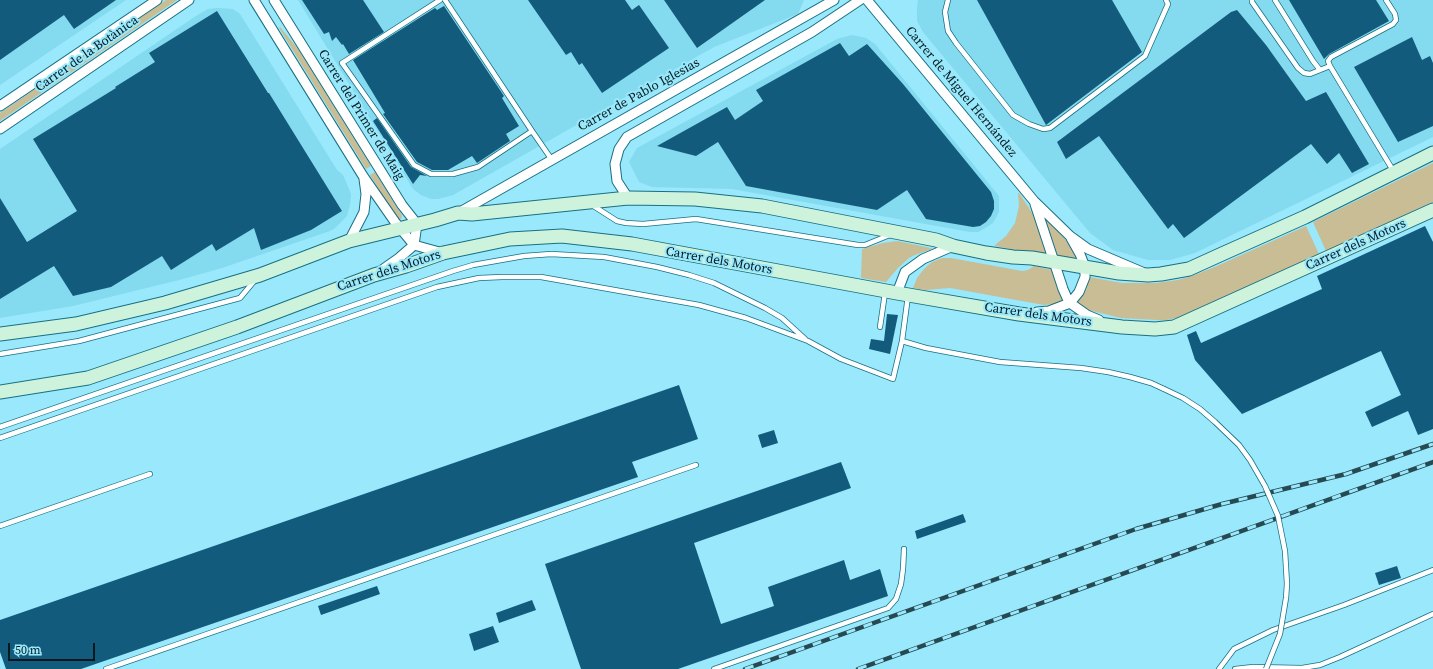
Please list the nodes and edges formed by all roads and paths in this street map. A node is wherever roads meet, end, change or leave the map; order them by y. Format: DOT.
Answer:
graph roads {
  1 [pos="157,0"];
  2 [pos="189,0"];
  3 [pos="254,0"];
  4 [pos="274,0"];
  5 [pos="440,0"];
  6 [pos="445,0"];
  7 [pos="834,0"];
  8 [pos="860,0"];
  9 [pos="867,0"];
  10 [pos="948,0"];
  11 [pos="1166,0"];
  12 [pos="1252,0"];
  13 [pos="1275,0"];
  14 [pos="1386,0"];
  15 [pos="1330,66"];
  16 [pos="1320,70"];
  17 [pos="0,106"];
  18 [pos="0,129"];
  19 [pos="532,131"];
  20 [pos="1433,153"];
  21 [pos="552,160"];
  22 [pos="1394,172"];
  23 [pos="363,176"];
  24 [pos="628,198"];
  25 [pos="1034,201"];
  26 [pos="588,202"];
  27 [pos="1433,210"];
  28 [pos="458,213"];
  29 [pos="417,224"];
  30 [pos="400,228"];
  31 [pos="895,232"];
  32 [pos="1070,236"];
  33 [pos="349,241"];
  34 [pos="414,245"];
  35 [pos="952,246"];
  36 [pos="443,253"];
  37 [pos="1055,262"];
  38 [pos="1085,267"];
  39 [pos="260,275"];
  40 [pos="374,275"];
  41 [pos="1148,275"];
  42 [pos="897,293"];
  43 [pos="1070,303"];
  44 [pos="1019,314"];
  45 [pos="880,327"];
  46 [pos="1122,327"];
  47 [pos="0,334"];
  48 [pos="808,341"];
  49 [pos="902,341"];
  50 [pos="0,354"];
  51 [pos="0,392"];
  52 [pos="0,427"];
  53 [pos="0,438"];
  54 [pos="696,465"];
  55 [pos="150,474"];
  56 [pos="0,526"];
  57 [pos="904,549"];
  58 [pos="1433,570"];
  59 [pos="1433,614"];
  60 [pos="106,669"];
  61 [pos="714,669"];
  62 [pos="1219,669"];
  63 [pos="1235,669"];
  64 [pos="1266,669"];
  1 -- 17 [label="street, Carrer de la Botànica"];
  2 -- 18 [label="street, Carrer de la Botànica"];
  3 -- 23 [label="street"];
  4 -- 29 [label="street, Carrer del Primer de Maig"];
  5 -- 19 [label="lane"];
  6 -- 19 [label="lane"];
  7 -- 21 [label="street, Carrer de Pablo Iglesias"];
  8 -- 24 [label="street"];
  9 -- 25 [label="street, Carrer de Miguel Hernández"];
  10 -- 11 [label="lane"];
  12 -- 16 [label="lane"];
  13 -- 16 [label="lane"];
  14 -- 15 [label="lane"];
  15 -- 16 [label="lane"];
  15 -- 22 [label="lane"];
  19 -- 21 [label="lane"];
  20 -- 22 [label="street"];
  21 -- 28 [label="street, Carrer de Pablo Iglesias"];
  22 -- 41 [label="street"];
  23 -- 30 [label="street"];
  23 -- 33 [label="street"];
  24 -- 26 [label="street"];
  24 -- 31 [label="street"];
  25 -- 32 [label="street, Carrer de Miguel Hernández"];
  25 -- 37 [label="street, Carrer de Miguel Hernández"];
  26 -- 28 [label="street"];
  26 -- 31 [label="lane"];
  27 -- 46 [label="street, Carrer dels Motors"];
  28 -- 29 [label="street"];
  29 -- 30 [label="street"];
  29 -- 34 [label="street"];
  30 -- 33 [label="street"];
  30 -- 34 [label="street"];
  31 -- 35 [label="street"];
  32 -- 38 [label="street, Carrer de Miguel Hernández"];
  32 -- 41 [label="street, Carrer de Miguel Hernández"];
  33 -- 39 [label="street"];
  34 -- 36 [label="street"];
  34 -- 40 [label="street"];
  35 -- 37 [label="street"];
  35 -- 42 [label="street"];
  36 -- 40 [label="street, Carrer dels Motors"];
  36 -- 42 [label="street, Carrer dels Motors"];
  37 -- 38 [label="street"];
  37 -- 43 [label="street, Carrer de Miguel Hernández"];
  38 -- 41 [label="street"];
  38 -- 43 [label="street"];
  39 -- 47 [label="street"];
  39 -- 50 [label="lane"];
  40 -- 51 [label="street, Carrer dels Motors"];
  42 -- 44 [label="street, Carrer dels Motors"];
  42 -- 45 [label="lane"];
  42 -- 49 [label="lane"];
  43 -- 44 [label="street"];
  43 -- 46 [label="street, Carrer de Miguel Hernández"];
  44 -- 46 [label="street, Carrer dels Motors"];
  48 -- 49 [label="lane"];
  48 -- 52 [label="lane"];
  48 -- 53 [label="lane"];
  49 -- 64 [label="lane, bridge"];
  54 -- 60 [label="lane"];
  55 -- 56 [label="lane"];
  57 -- 61 [label="lane"];
  58 -- 62 [label="lane"];
  59 -- 63 [label="lane"];
}
